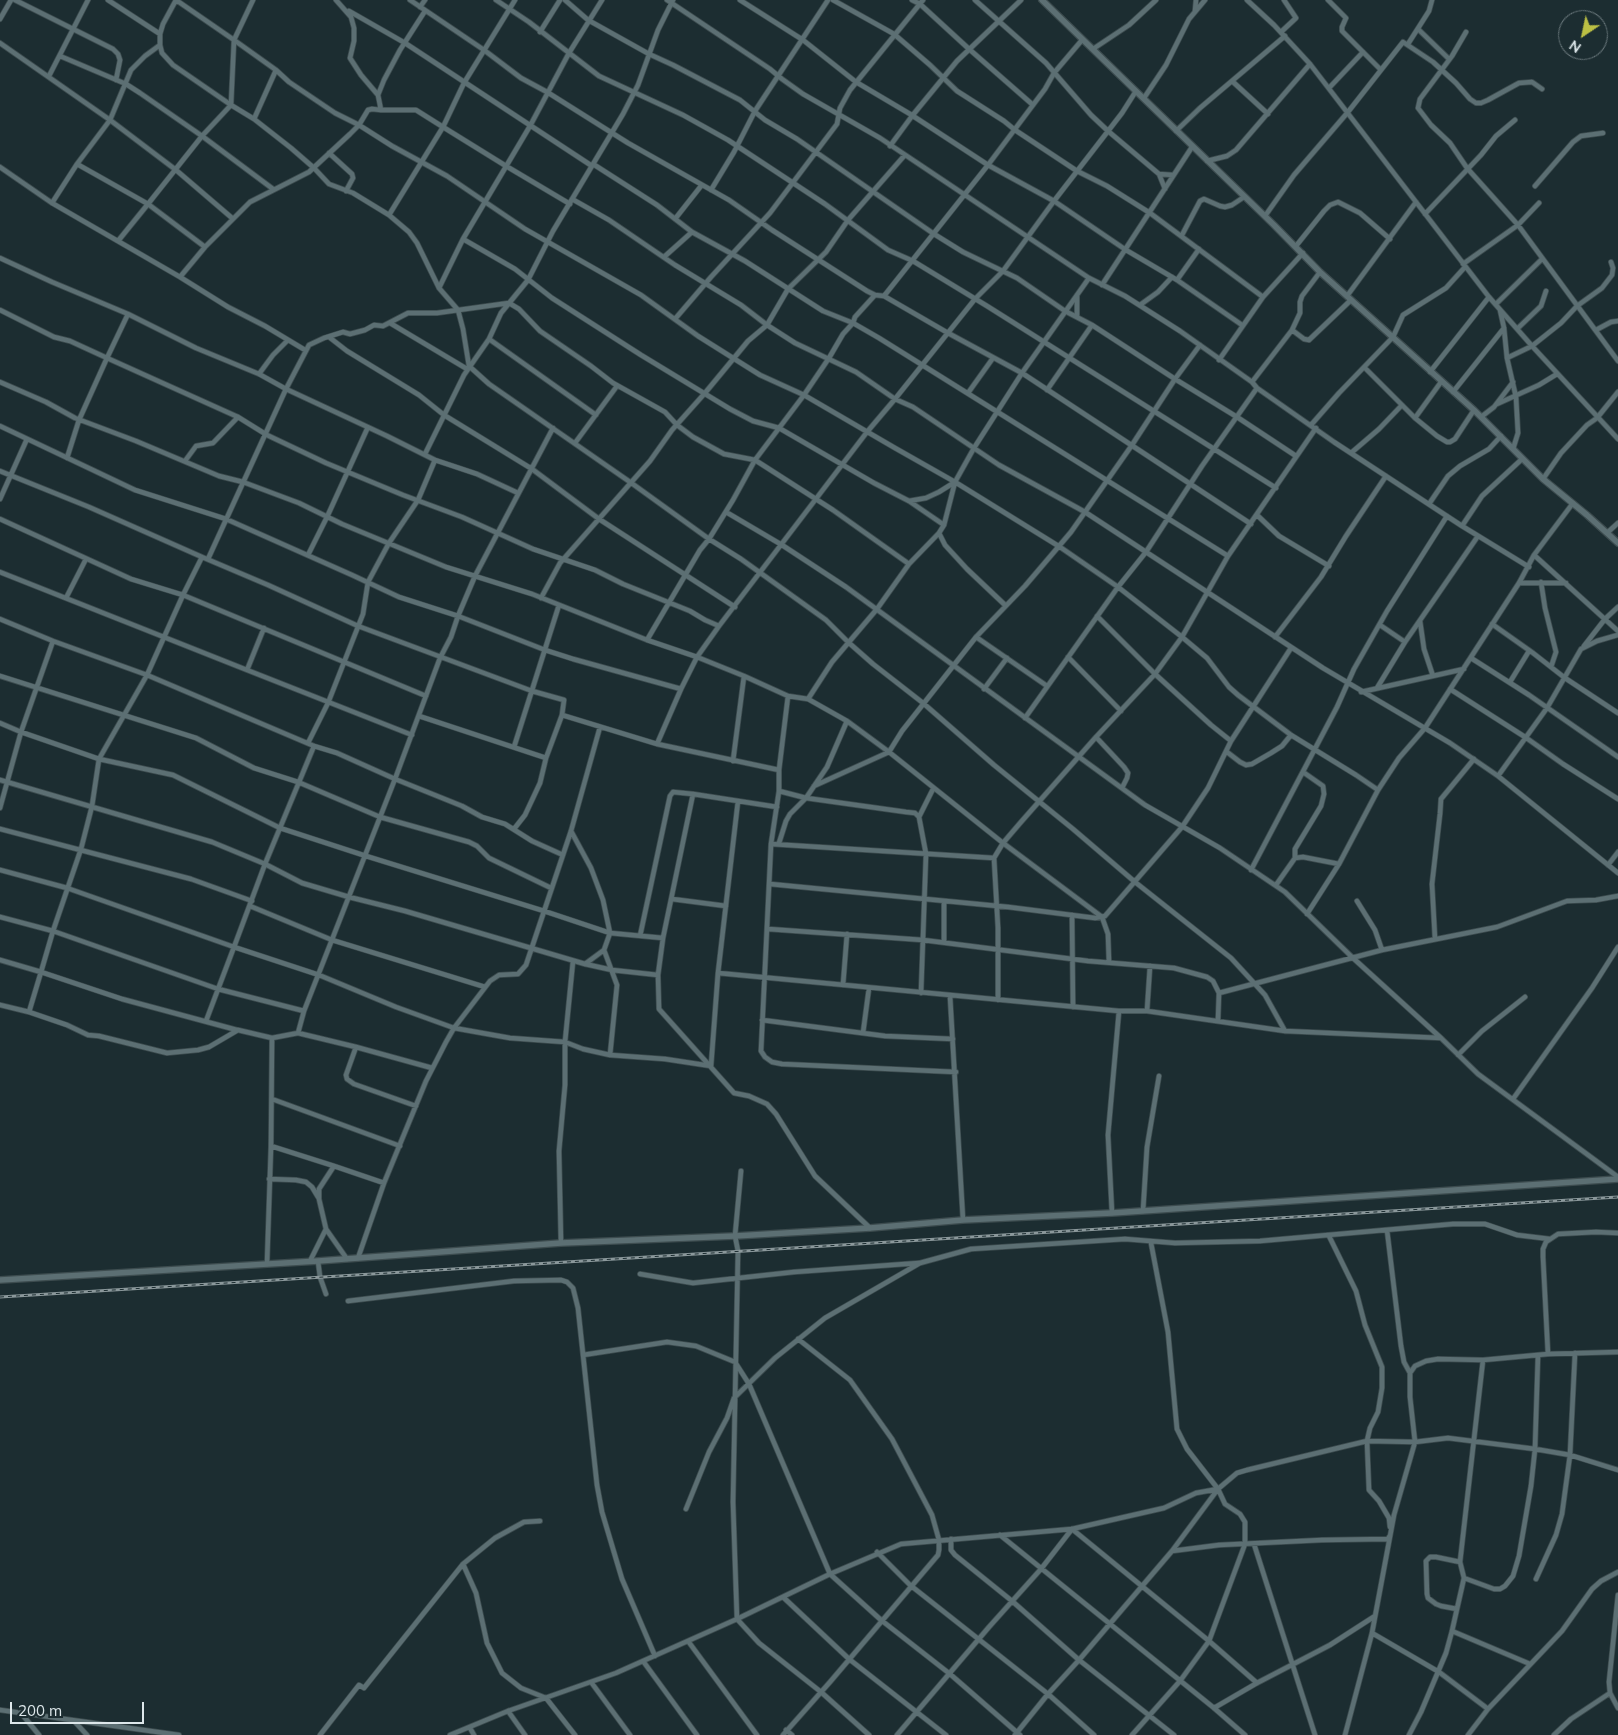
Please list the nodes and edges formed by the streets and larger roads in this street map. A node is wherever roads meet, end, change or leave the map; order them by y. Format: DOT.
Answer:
graph roads {
  1 [pos="11,0"];
  2 [pos="15,0"];
  3 [pos="88,0"];
  4 [pos="108,0"];
  5 [pos="176,0"];
  6 [pos="254,0"];
  7 [pos="336,0"];
  8 [pos="410,0"];
  9 [pos="425,0"];
  10 [pos="496,0"];
  11 [pos="515,0"];
  12 [pos="560,0"];
  13 [pos="565,0"];
  14 [pos="602,0"];
  15 [pos="740,0"];
  16 [pos="828,0"];
  17 [pos="833,0"];
  18 [pos="912,0"];
  19 [pos="975,0"];
  20 [pos="1021,0"];
  21 [pos="1042,0"];
  22 [pos="1156,0"];
  23 [pos="1196,0"];
  24 [pos="1205,0"];
  25 [pos="1247,0"];
  26 [pos="1284,0"];
  27 [pos="1328,0"];
  28 [pos="1432,0"];
  29 [pos="671,1"];
  30 [pos="921,2"];
  31 [pos="420,7"];
  32 [pos="510,9"];
  33 [pos="346,10"];
  34 [pos="1195,11"];
  35 [pos="425,12"];
  36 [pos="0,19"];
  37 [pos="588,20"];
  38 [pos="998,20"];
  39 [pos="74,29"];
  40 [pos="1418,29"];
  41 [pos="540,32"];
  42 [pos="1466,32"];
  43 [pos="160,34"];
  44 [pos="894,34"];
  45 [pos="1283,34"];
  46 [pos="234,40"];
  47 [pos="803,40"];
  48 [pos="1082,40"];
  49 [pos="0,43"];
  50 [pos="404,43"];
  51 [pos="1408,44"];
  52 [pos="160,45"];
  53 [pos="969,49"];
  54 [pos="1093,49"];
  55 [pos="484,50"];
  56 [pos="1362,52"];
  57 [pos="569,53"];
  58 [pos="649,54"];
  59 [pos="60,56"];
  60 [pos="1449,58"];
  61 [pos="1310,64"];
  62 [pos="1441,69"];
  63 [pos="276,70"];
  64 [pos="1381,70"];
  65 [pos="1054,73"];
  66 [pos="49,76"];
  67 [pos="777,76"];
  68 [pos="943,78"];
  69 [pos="116,80"];
  70 [pos="384,80"];
  71 [pos="1232,81"];
  72 [pos="856,82"];
  73 [pos="464,83"];
  74 [pos="126,84"];
  75 [pos="372,88"];
  76 [pos="1329,88"];
  77 [pos="1542,89"];
  78 [pos="1136,91"];
  79 [pos="547,92"];
  80 [pos="634,92"];
  81 [pos="378,95"];
  82 [pos="1144,98"];
  83 [pos="231,104"];
  84 [pos="1033,105"];
  85 [pos="381,110"];
  86 [pos="755,111"];
  87 [pos="1348,112"];
  88 [pos="1268,114"];
  89 [pos="840,116"];
  90 [pos="912,116"];
  91 [pos="254,119"];
  92 [pos="110,120"];
  93 [pos="1515,120"];
  94 [pos="359,125"];
  95 [pos="530,126"];
  96 [pos="443,127"];
  97 [pos="1015,130"];
  98 [pos="1108,131"];
  99 [pos="1176,131"];
  100 [pos="611,133"];
  101 [pos="1603,133"];
  102 [pos="202,136"];
  103 [pos="737,146"];
  104 [pos="890,146"];
  105 [pos="1192,147"];
  106 [pos="329,152"];
  107 [pos="816,152"];
  108 [pos="904,156"];
  109 [pos="422,161"];
  110 [pos="1207,161"];
  111 [pos="77,164"];
  112 [pos="592,165"];
  113 [pos="988,165"];
  114 [pos="506,166"];
  115 [pos="0,167"];
  116 [pos="314,168"];
  117 [pos="1467,168"];
  118 [pos="176,170"];
  119 [pos="1077,171"];
  120 [pos="1159,174"];
  121 [pos="1173,175"];
  122 [pos="793,183"];
  123 [pos="702,186"];
  124 [pos="1534,186"];
  125 [pos="273,189"];
  126 [pos="1165,189"];
  127 [pos="711,190"];
  128 [pos="346,191"];
  129 [pos="875,192"];
  130 [pos="964,195"];
  131 [pos="1244,197"];
  132 [pos="484,201"];
  133 [pos="571,201"];
  134 [pos="1054,201"];
  135 [pos="1416,202"];
  136 [pos="1539,202"];
  137 [pos="52,203"];
  138 [pos="148,204"];
  139 [pos="1150,213"];
  140 [pos="1425,214"];
  141 [pos="390,215"];
  142 [pos="1265,216"];
  143 [pos="232,218"];
  144 [pos="675,219"];
  145 [pos="848,220"];
  146 [pos="762,222"];
  147 [pos="1518,225"];
  148 [pos="692,232"];
  149 [pos="934,234"];
  150 [pos="1182,235"];
  151 [pos="1029,236"];
  152 [pos="463,238"];
  153 [pos="1390,239"];
  154 [pos="118,241"];
  155 [pos="548,242"];
  156 [pos="1296,246"];
  157 [pos="204,247"];
  158 [pos="1198,249"];
  159 [pos="1126,250"];
  160 [pos="733,254"];
  161 [pos="1303,254"];
  162 [pos="664,257"];
  163 [pos="0,258"];
  164 [pos="1542,258"];
  165 [pos="819,260"];
  166 [pos="913,261"];
  167 [pos="1611,262"];
  168 [pos="1464,265"];
  169 [pos="1003,271"];
  170 [pos="1320,272"];
  171 [pos="180,277"];
  172 [pos="1172,277"];
  173 [pos="1089,278"];
  174 [pos="528,280"];
  175 [pos="1177,280"];
  176 [pos="705,283"];
  177 [pos="1102,285"];
  178 [pos="439,288"];
  179 [pos="788,289"];
  180 [pos="1546,291"];
  181 [pos="1077,294"];
  182 [pos="875,295"];
  183 [pos="884,296"];
  184 [pos="1263,297"];
  185 [pos="1489,297"];
  186 [pos="1349,298"];
  187 [pos="975,299"];
  188 [pos="510,303"];
  189 [pos="1496,304"];
  190 [pos="1140,305"];
  191 [pos="1577,306"];
  192 [pos="1500,309"];
  193 [pos="0,310"];
  194 [pos="458,310"];
  195 [pos="1065,311"];
  196 [pos="128,314"];
  197 [pos="1077,316"];
  198 [pos="675,319"];
  199 [pos="1618,322"];
  200 [pos="390,323"];
  201 [pos="853,323"];
  202 [pos="767,325"];
  203 [pos="1092,325"];
  204 [pos="1242,325"];
  205 [pos="1504,328"];
  206 [pos="1517,329"];
  207 [pos="1292,330"];
  208 [pos="1596,330"];
  209 [pos="948,333"];
  210 [pos="328,337"];
  211 [pos="1393,337"];
  212 [pos="489,339"];
  213 [pos="288,340"];
  214 [pos="1044,342"];
  215 [pos="1200,344"];
  216 [pos="1532,346"];
  217 [pos="305,350"];
  218 [pos="107,358"];
  219 [pos="734,358"];
  220 [pos="829,358"];
  221 [pos="993,358"];
  222 [pos="1070,358"];
  223 [pos="1507,358"];
  224 [pos="1219,360"];
  225 [pos="1618,361"];
  226 [pos="922,365"];
  227 [pos="468,367"];
  228 [pos="1364,367"];
  229 [pos="1430,372"];
  230 [pos="1022,373"];
  231 [pos="259,374"];
  232 [pos="1557,374"];
  233 [pos="1174,379"];
  234 [pos="0,382"];
  235 [pos="1252,382"];
  236 [pos="1441,382"];
  237 [pos="1513,382"];
  238 [pos="617,386"];
  239 [pos="1257,388"];
  240 [pos="286,389"];
  241 [pos="1047,390"];
  242 [pos="1453,392"];
  243 [pos="1618,392"];
  244 [pos="705,393"];
  245 [pos="968,393"];
  246 [pos="804,395"];
  247 [pos="1516,396"];
  248 [pos="895,399"];
  249 [pos="1497,404"];
  250 [pos="1402,405"];
  251 [pos="1474,410"];
  252 [pos="997,411"];
  253 [pos="1153,412"];
  254 [pos="444,415"];
  255 [pos="596,415"];
  256 [pos="1237,417"];
  257 [pos="1481,417"];
  258 [pos="238,418"];
  259 [pos="1415,418"];
  260 [pos="1597,418"];
  261 [pos="79,420"];
  262 [pos="677,425"];
  263 [pos="0,426"];
  264 [pos="1313,426"];
  265 [pos="368,427"];
  266 [pos="553,428"];
  267 [pos="779,428"];
  268 [pos="867,432"];
  269 [pos="267,435"];
  270 [pos="1501,436"];
  271 [pos="27,439"];
  272 [pos="1618,439"];
  273 [pos="575,443"];
  274 [pos="1132,445"];
  275 [pos="974,448"];
  276 [pos="1214,448"];
  277 [pos="1513,449"];
  278 [pos="1351,453"];
  279 [pos="425,454"];
  280 [pos="1296,456"];
  281 [pos="67,458"];
  282 [pos="1522,459"];
  283 [pos="435,460"];
  284 [pos="755,460"];
  285 [pos="185,461"];
  286 [pos="841,464"];
  287 [pos="532,469"];
  288 [pos="0,471"];
  289 [pos="348,472"];
  290 [pos="10,475"];
  291 [pos="1386,476"];
  292 [pos="1543,479"];
  293 [pos="1108,480"];
  294 [pos="243,482"];
  295 [pos="630,482"];
  296 [pos="955,482"];
  297 [pos="1190,484"];
  298 [pos="1276,488"];
  299 [pos="518,493"];
  300 [pos="816,498"];
  301 [pos="0,499"];
  302 [pos="418,500"];
  303 [pos="909,501"];
  304 [pos="1573,503"];
  305 [pos="1429,504"];
  306 [pos="726,512"];
  307 [pos="1085,512"];
  308 [pos="1257,515"];
  309 [pos="1447,516"];
  310 [pos="327,517"];
  311 [pos="1167,518"];
  312 [pos="226,519"];
  313 [pos="599,519"];
  314 [pos="0,520"];
  315 [pos="1618,523"];
  316 [pos="1251,524"];
  317 [pos="944,525"];
  318 [pos="1462,526"];
  319 [pos="498,532"];
  320 [pos="939,533"];
  321 [pos="1607,533"];
  322 [pos="1478,536"];
  323 [pos="709,539"];
  324 [pos="389,543"];
  325 [pos="1618,543"];
  326 [pos="782,545"];
  327 [pos="1060,547"];
  328 [pos="1146,552"];
  329 [pos="308,555"];
  330 [pos="1534,555"];
  331 [pos="1228,556"];
  332 [pos="202,557"];
  333 [pos="86,559"];
  334 [pos="208,559"];
  335 [pos="563,559"];
  336 [pos="909,564"];
  337 [pos="1329,566"];
  338 [pos="1529,567"];
  339 [pos="0,572"];
  340 [pos="759,573"];
  341 [pos="685,574"];
  342 [pos="475,576"];
  343 [pos="368,582"];
  344 [pos="1541,582"];
  345 [pos="1519,583"];
  346 [pos="1566,583"];
  347 [pos="1118,587"];
  348 [pos="1208,593"];
  349 [pos="183,596"];
  350 [pos="66,598"];
  351 [pos="541,598"];
  352 [pos="668,602"];
  353 [pos="559,605"];
  354 [pos="1005,606"];
  355 [pos="735,607"];
  356 [pos="1618,607"];
  357 [pos="877,609"];
  358 [pos="458,616"];
  359 [pos="1098,616"];
  360 [pos="0,619"];
  361 [pos="1605,619"];
  362 [pos="1420,621"];
  363 [pos="1492,624"];
  364 [pos="1380,625"];
  365 [pos="358,626"];
  366 [pos="719,626"];
  367 [pos="264,628"];
  368 [pos="1618,633"];
  369 [pos="976,637"];
  370 [pos="1182,637"];
  371 [pos="1275,637"];
  372 [pos="165,638"];
  373 [pos="646,640"];
  374 [pos="53,641"];
  375 [pos="848,642"];
  376 [pos="1405,642"];
  377 [pos="1291,648"];
  378 [pos="1581,649"];
  379 [pos="544,650"];
  380 [pos="1529,651"];
  381 [pos="698,657"];
  382 [pos="1068,657"];
  383 [pos="440,658"];
  384 [pos="1007,658"];
  385 [pos="1471,658"];
  386 [pos="344,661"];
  387 [pos="953,665"];
  388 [pos="1550,667"];
  389 [pos="1464,669"];
  390 [pos="247,670"];
  391 [pos="1155,674"];
  392 [pos="0,676"];
  393 [pos="147,676"];
  394 [pos="744,676"];
  395 [pos="1433,676"];
  396 [pos="1565,678"];
  397 [pos="1348,682"];
  398 [pos="1510,682"];
  399 [pos="1047,686"];
  400 [pos="681,688"];
  401 [pos="984,688"];
  402 [pos="1377,688"];
  403 [pos="1450,688"];
  404 [pos="36,689"];
  405 [pos="532,690"];
  406 [pos="1361,692"];
  407 [pos="426,696"];
  408 [pos="788,696"];
  409 [pos="808,699"];
  410 [pos="328,703"];
  411 [pos="923,703"];
  412 [pos="1253,705"];
  413 [pos="1546,708"];
  414 [pos="1121,711"];
  415 [pos="1618,713"];
  416 [pos="562,715"];
  417 [pos="125,716"];
  418 [pos="419,716"];
  419 [pos="1025,718"];
  420 [pos="847,721"];
  421 [pos="0,723"];
  422 [pos="600,727"];
  423 [pos="1425,728"];
  424 [pos="21,732"];
  425 [pos="412,735"];
  426 [pos="1291,735"];
  427 [pos="1096,737"];
  428 [pos="1525,737"];
  429 [pos="1231,741"];
  430 [pos="308,743"];
  431 [pos="657,744"];
  432 [pos="314,746"];
  433 [pos="514,747"];
  434 [pos="1314,749"];
  435 [pos="889,752"];
  436 [pos="1227,752"];
  437 [pos="1618,757"];
  438 [pos="546,758"];
  439 [pos="1079,758"];
  440 [pos="99,759"];
  441 [pos="1474,759"];
  442 [pos="733,761"];
  443 [pos="779,770"];
  444 [pos="1303,772"];
  445 [pos="1498,776"];
  446 [pos="395,779"];
  447 [pos="0,780"];
  448 [pos="8,782"];
  449 [pos="298,782"];
  450 [pos="814,786"];
  451 [pos="1122,788"];
  452 [pos="934,789"];
  453 [pos="1378,790"];
  454 [pos="779,791"];
  455 [pos="692,794"];
  456 [pos="806,798"];
  457 [pos="1618,799"];
  458 [pos="738,801"];
  459 [pos="1039,802"];
  460 [pos="92,806"];
  461 [pos="777,807"];
  462 [pos="0,808"];
  463 [pos="380,817"];
  464 [pos="919,817"];
  465 [pos="1182,827"];
  466 [pos="280,828"];
  467 [pos="0,829"];
  468 [pos="514,829"];
  469 [pos="571,831"];
  470 [pos="779,843"];
  471 [pos="1003,843"];
  472 [pos="771,844"];
  473 [pos="81,849"];
  474 [pos="1618,852"];
  475 [pos="926,854"];
  476 [pos="563,855"];
  477 [pos="366,856"];
  478 [pos="994,858"];
  479 [pos="1294,858"];
  480 [pos="265,864"];
  481 [pos="1339,864"];
  482 [pos="1608,865"];
  483 [pos="0,870"];
  484 [pos="1251,870"];
  485 [pos="1618,873"];
  486 [pos="1135,882"];
  487 [pos="770,884"];
  488 [pos="1276,885"];
  489 [pos="67,888"];
  490 [pos="551,888"];
  491 [pos="1618,896"];
  492 [pos="349,897"];
  493 [pos="672,898"];
  494 [pos="924,899"];
  495 [pos="252,901"];
  496 [pos="944,901"];
  497 [pos="1357,901"];
  498 [pos="250,906"];
  499 [pos="726,906"];
  500 [pos="996,906"];
  501 [pos="544,911"];
  502 [pos="1307,914"];
  503 [pos="1072,915"];
  504 [pos="0,917"];
  505 [pos="1102,917"];
  506 [pos="768,929"];
  507 [pos="53,931"];
  508 [pos="610,933"];
  509 [pos="847,934"];
  510 [pos="640,936"];
  511 [pos="663,938"];
  512 [pos="1435,939"];
  513 [pos="332,940"];
  514 [pos="923,940"];
  515 [pos="944,942"];
  516 [pos="234,947"];
  517 [pos="1618,947"];
  518 [pos="998,948"];
  519 [pos="532,949"];
  520 [pos="604,950"];
  521 [pos="1382,950"];
  522 [pos="1353,958"];
  523 [pos="1072,959"];
  524 [pos="0,960"];
  525 [pos="573,961"];
  526 [pos="1109,962"];
  527 [pos="585,964"];
  528 [pos="1150,966"];
  529 [pos="612,970"];
  530 [pos="41,972"];
  531 [pos="718,973"];
  532 [pos="319,975"];
  533 [pos="658,975"];
  534 [pos="764,977"];
  535 [pos="1256,984"];
  536 [pos="843,985"];
  537 [pos="484,987"];
  538 [pos="869,988"];
  539 [pos="218,989"];
  540 [pos="921,993"];
  541 [pos="1219,993"];
  542 [pos="950,996"];
  543 [pos="1525,997"];
  544 [pos="998,1000"];
  545 [pos="0,1006"];
  546 [pos="1073,1007"];
  547 [pos="304,1011"];
  548 [pos="1118,1011"];
  549 [pos="1147,1011"];
  550 [pos="29,1012"];
  551 [pos="206,1020"];
  552 [pos="762,1020"];
  553 [pos="1218,1020"];
  554 [pos="454,1028"];
  555 [pos="238,1030"];
  556 [pos="1285,1031"];
  557 [pos="298,1033"];
  558 [pos="863,1033"];
  559 [pos="272,1038"];
  560 [pos="1441,1038"];
  561 [pos="952,1039"];
  562 [pos="565,1042"];
  563 [pos="356,1047"];
  564 [pos="610,1055"];
  565 [pos="1458,1055"];
  566 [pos="711,1066"];
  567 [pos="432,1068"];
  568 [pos="956,1072"];
  569 [pos="1159,1076"];
  570 [pos="272,1099"];
  571 [pos="1513,1099"];
  572 [pos="416,1106"];
  573 [pos="271,1146"];
  574 [pos="400,1146"];
  575 [pos="334,1166"];
  576 [pos="741,1171"];
  577 [pos="1618,1178"];
  578 [pos="269,1179"];
  579 [pos="384,1182"];
  580 [pos="319,1199"];
  581 [pos="1143,1211"];
  582 [pos="1112,1213"];
  583 [pos="962,1220"];
  584 [pos="870,1228"];
  585 [pos="326,1229"];
  586 [pos="1387,1230"];
  587 [pos="1618,1233"];
  588 [pos="735,1236"];
  589 [pos="1330,1236"];
  590 [pos="1550,1239"];
  591 [pos="561,1243"];
  592 [pos="1151,1243"];
  593 [pos="358,1258"];
  594 [pos="347,1259"];
  595 [pos="310,1261"];
  596 [pos="318,1261"];
  597 [pos="920,1263"];
  598 [pos="267,1264"];
  599 [pos="640,1274"];
  600 [pos="737,1278"];
  601 [pos="0,1280"];
  602 [pos="326,1294"];
  603 [pos="348,1301"];
  604 [pos="798,1339"];
  605 [pos="1618,1352"];
  606 [pos="1575,1353"];
  607 [pos="1548,1354"];
  608 [pos="583,1355"];
  609 [pos="1538,1355"];
  610 [pos="1483,1360"];
  611 [pos="735,1362"];
  612 [pos="1410,1373"];
  613 [pos="749,1384"];
  614 [pos="734,1398"];
  615 [pos="1367,1441"];
  616 [pos="1415,1442"];
  617 [pos="1475,1442"];
  618 [pos="1535,1449"];
  619 [pos="1570,1455"];
  620 [pos="1618,1470"];
  621 [pos="1218,1490"];
  622 [pos="686,1509"];
  623 [pos="540,1521"];
  624 [pos="1072,1529"];
  625 [pos="1000,1535"];
  626 [pos="951,1539"];
  627 [pos="1388,1539"];
  628 [pos="939,1540"];
  629 [pos="1245,1544"];
  630 [pos="1254,1544"];
  631 [pos="1172,1551"];
  632 [pos="877,1552"];
  633 [pos="1460,1562"];
  634 [pos="464,1564"];
  635 [pos="1042,1569"];
  636 [pos="1618,1572"];
  637 [pos="830,1574"];
  638 [pos="1464,1578"];
  639 [pos="1536,1579"];
  640 [pos="910,1585"];
  641 [pos="1142,1587"];
  642 [pos="1618,1595"];
  643 [pos="783,1597"];
  644 [pos="1012,1601"];
  645 [pos="1457,1609"];
  646 [pos="1375,1616"];
  647 [pos="736,1619"];
  648 [pos="881,1620"];
  649 [pos="1110,1624"];
  650 [pos="1452,1631"];
  651 [pos="1372,1632"];
  652 [pos="979,1639"];
  653 [pos="688,1641"];
  654 [pos="1209,1641"];
  655 [pos="655,1656"];
  656 [pos="849,1659"];
  657 [pos="1079,1660"];
  658 [pos="643,1661"];
  659 [pos="1530,1664"];
  660 [pos="1292,1665"];
  661 [pos="1439,1672"];
  662 [pos="950,1674"];
  663 [pos="1180,1681"];
  664 [pos="591,1682"];
  665 [pos="1257,1683"];
  666 [pos="821,1692"];
  667 [pos="1610,1693"];
  668 [pos="1048,1694"];
  669 [pos="546,1698"];
  670 [pos="1214,1708"];
  671 [pos="1618,1708"];
  672 [pos="1488,1709"];
  673 [pos="0,1710"];
  674 [pos="508,1712"];
  675 [pos="918,1712"];
  676 [pos="21,1713"];
  677 [pos="1151,1716"];
  678 [pos="74,1721"];
  679 [pos="470,1728"];
  680 [pos="786,1730"];
  681 [pos="154,1733"];
  682 [pos="1017,1734"];
  683 [pos="1242,1734"];
  684 [pos="39,1735"];
  685 [pos="87,1735"];
  686 [pos="179,1735"];
  687 [pos="320,1735"];
  688 [pos="450,1735"];
  689 [pos="474,1735"];
  690 [pos="525,1735"];
  691 [pos="575,1735"];
  692 [pos="630,1735"];
  693 [pos="696,1735"];
  694 [pos="758,1735"];
  695 [pos="783,1735"];
  696 [pos="792,1735"];
  697 [pos="870,1735"];
  698 [pos="898,1735"];
  699 [pos="946,1735"];
  700 [pos="1094,1735"];
  701 [pos="1132,1735"];
  702 [pos="1174,1735"];
  703 [pos="1315,1735"];
  704 [pos="1345,1735"];
  705 [pos="1409,1735"];
  706 [pos="1468,1735"];
  707 [pos="1554,1735"];
  1 -- 36 [label="street"];
  2 -- 39 [label="street"];
  3 -- 39 [label="street"];
  4 -- 43 [label="street"];
  5 -- 43 [label="street"];
  5 -- 46 [label="street"];
  6 -- 46 [label="street"];
  7 -- 33 [label="street"];
  8 -- 31 [label="street"];
  9 -- 31 [label="street"];
  10 -- 32 [label="street"];
  11 -- 32 [label="street"];
  12 -- 41 [label="street"];
  13 -- 37 [label="street"];
  14 -- 37 [label="street"];
  15 -- 47 [label="street"];
  16 -- 47 [label="street"];
  17 -- 44 [label="street"];
  18 -- 30 [label="street"];
  19 -- 38 [label="street"];
  20 -- 38 [label="street"];
  21 -- 48 [label="street"];
  22 -- 54 [label="street"];
  23 -- 34 [label="street"];
  24 -- 34 [label="street"];
  25 -- 45 [label="street"];
  26 -- 45 [label="street"];
  27 -- 56 [label="street"];
  28 -- 40 [label="street"];
  29 -- 58 [label="street"];
  29 -- 67 [label="street"];
  30 -- 44 [label="street"];
  30 -- 53 [label="street"];
  31 -- 35 [label="street"];
  32 -- 41 [label="street"];
  32 -- 55 [label="street"];
  33 -- 50 [label="street"];
  33 -- 75 [label="street"];
  34 -- 82 [label="street"];
  35 -- 50 [label="street"];
  35 -- 55 [label="street"];
  37 -- 57 [label="street"];
  37 -- 58 [label="street"];
  38 -- 53 [label="street"];
  38 -- 65 [label="street"];
  39 -- 59 [label="street"];
  39 -- 69 [label="street"];
  40 -- 51 [label="street"];
  40 -- 60 [label="street"];
  41 -- 57 [label="street"];
  42 -- 60 [label="street"];
  43 -- 52 [label="street"];
  44 -- 68 [label="street"];
  44 -- 72 [label="street"];
  45 -- 61 [label="street"];
  45 -- 71 [label="street"];
  46 -- 63 [label="street"];
  46 -- 83 [label="street"];
  47 -- 67 [label="street"];
  47 -- 72 [label="street"];
  48 -- 54 [label="street"];
  48 -- 65 [label="street"];
  49 -- 66 [label="street"];
  50 -- 70 [label="street"];
  50 -- 73 [label="street"];
  51 -- 62 [label="street"];
  51 -- 64 [label="street"];
  52 -- 74 [label="street"];
  52 -- 83 [label="street"];
  53 -- 68 [label="street"];
  53 -- 84 [label="street"];
  54 -- 78 [label="street"];
  55 -- 73 [label="street"];
  55 -- 79 [label="street"];
  56 -- 64 [label="street"];
  56 -- 76 [label="street"];
  57 -- 79 [label="street"];
  57 -- 80 [label="street"];
  58 -- 80 [label="street"];
  58 -- 86 [label="street"];
  59 -- 66 [label="street"];
  59 -- 69 [label="street"];
  60 -- 62 [label="street"];
  61 -- 76 [label="street"];
  61 -- 88 [label="street"];
  62 -- 77 [label="street"];
  62 -- 117 [label="street"];
  63 -- 91 [label="street"];
  63 -- 94 [label="street"];
  64 -- 87 [label="street"];
  65 -- 84 [label="street"];
  65 -- 98 [label="street"];
  66 -- 92 [label="street"];
  67 -- 86 [label="street"];
  67 -- 89 [label="street"];
  68 -- 90 [label="street"];
  68 -- 97 [label="street"];
  69 -- 74 [label="street"];
  70 -- 75 [label="street"];
  70 -- 81 [label="street"];
  71 -- 88 [label="street"];
  71 -- 99 [label="street"];
  72 -- 89 [label="street"];
  72 -- 90 [label="street"];
  73 -- 95 [label="street"];
  73 -- 96 [label="street"];
  74 -- 92 [label="street"];
  74 -- 102 [label="street"];
  75 -- 81 [label="street"];
  76 -- 87 [label="street"];
  78 -- 82 [label="street"];
  78 -- 98 [label="street"];
  79 -- 95 [label="street"];
  79 -- 100 [label="street"];
  80 -- 100 [label="street"];
  80 -- 103 [label="street"];
  81 -- 85 [label="street"];
  82 -- 99 [label="street"];
  83 -- 91 [label="street"];
  83 -- 102 [label="street"];
  84 -- 97 [label="street"];
  85 -- 94 [label="street"];
  85 -- 96 [label="street"];
  86 -- 103 [label="street"];
  86 -- 107 [label="street"];
  87 -- 135 [label="street"];
  87 -- 142 [label="street"];
  88 -- 110 [label="street"];
  89 -- 104 [label="street"];
  89 -- 107 [label="street"];
  90 -- 104 [label="street"];
  90 -- 113 [label="street"];
  91 -- 116 [label="street"];
  92 -- 111 [label="street"];
  92 -- 118 [label="street"];
  93 -- 117 [label="street"];
  94 -- 106 [label="street"];
  94 -- 109 [label="street"];
  95 -- 112 [label="street"];
  95 -- 114 [label="street"];
  96 -- 109 [label="street"];
  96 -- 114 [label="street"];
  97 -- 113 [label="street"];
  97 -- 119 [label="street"];
  98 -- 119 [label="street"];
  98 -- 120 [label="street"];
  99 -- 105 [label="street"];
  100 -- 112 [label="street"];
  100 -- 123 [label="street"];
  101 -- 124 [label="street"];
  102 -- 118 [label="street"];
  102 -- 125 [label="street"];
  103 -- 122 [label="street"];
  103 -- 127 [label="street"];
  104 -- 108 [label="street"];
  105 -- 110 [label="street"];
  105 -- 121 [label="street"];
  106 -- 116 [label="street"];
  106 -- 128 [label="street"];
  107 -- 122 [label="street"];
  107 -- 129 [label="street"];
  108 -- 129 [label="street"];
  108 -- 130 [label="street"];
  109 -- 132 [label="street"];
  109 -- 141 [label="street"];
  110 -- 131 [label="street"];
  111 -- 137 [label="street"];
  111 -- 138 [label="street"];
  112 -- 133 [label="street"];
  112 -- 144 [label="street"];
  113 -- 130 [label="street"];
  113 -- 134 [label="street"];
  114 -- 132 [label="street"];
  114 -- 133 [label="street"];
  115 -- 137 [label="street"];
  116 -- 125 [label="street"];
  116 -- 128 [label="street"];
  117 -- 140 [label="street"];
  117 -- 147 [label="street"];
  118 -- 138 [label="street"];
  118 -- 143 [label="street"];
  119 -- 134 [label="street"];
  119 -- 139 [label="street"];
  120 -- 121 [label="street"];
  120 -- 126 [label="street"];
  121 -- 126 [label="street"];
  122 -- 145 [label="street"];
  122 -- 146 [label="street"];
  123 -- 127 [label="street"];
  123 -- 144 [label="street"];
  125 -- 143 [label="street"];
  126 -- 139 [label="street"];
  127 -- 146 [label="street"];
  128 -- 141 [label="street"];
  129 -- 145 [label="street"];
  129 -- 149 [label="street"];
  130 -- 149 [label="street"];
  130 -- 151 [label="street"];
  131 -- 142 [label="street"];
  131 -- 150 [label="street"];
  132 -- 152 [label="street"];
  132 -- 155 [label="street"];
  133 -- 155 [label="street"];
  133 -- 162 [label="street"];
  134 -- 151 [label="street"];
  134 -- 159 [label="street"];
  135 -- 140 [label="street"];
  135 -- 153 [label="street"];
  136 -- 147 [label="street"];
  137 -- 154 [label="street"];
  138 -- 154 [label="street"];
  138 -- 157 [label="street"];
  139 -- 150 [label="street"];
  139 -- 159 [label="street"];
  140 -- 168 [label="street"];
  141 -- 178 [label="street"];
  142 -- 156 [label="street"];
  143 -- 157 [label="street"];
  144 -- 148 [label="street"];
  145 -- 165 [label="street"];
  145 -- 166 [label="street"];
  146 -- 160 [label="street"];
  146 -- 165 [label="street"];
  147 -- 164 [label="street"];
  147 -- 168 [label="street"];
  148 -- 160 [label="street"];
  148 -- 162 [label="street"];
  149 -- 166 [label="street"];
  149 -- 169 [label="street"];
  150 -- 158 [label="street"];
  151 -- 169 [label="street"];
  151 -- 173 [label="street"];
  152 -- 174 [label="street"];
  152 -- 178 [label="street"];
  153 -- 156 [label="street"];
  153 -- 186 [label="street"];
  154 -- 171 [label="street"];
  155 -- 174 [label="street"];
  155 -- 198 [label="street"];
  156 -- 161 [label="street"];
  157 -- 171 [label="street"];
  158 -- 175 [label="street"];
  158 -- 184 [label="street"];
  159 -- 172 [label="street"];
  159 -- 177 [label="street"];
  160 -- 176 [label="street"];
  160 -- 179 [label="street"];
  161 -- 170 [label="street"];
  161 -- 184 [label="street"];
  162 -- 176 [label="street"];
  163 -- 196 [label="street"];
  164 -- 189 [label="street"];
  164 -- 191 [label="street"];
  165 -- 179 [label="street"];
  165 -- 182 [label="street"];
  166 -- 183 [label="street"];
  166 -- 187 [label="street"];
  167 -- 191 [label="street"];
  168 -- 185 [label="street"];
  168 -- 211 [label="street"];
  169 -- 187 [label="street"];
  169 -- 195 [label="street"];
  170 -- 186 [label="street"];
  170 -- 207 [label="street"];
  171 -- 213 [label="street"];
  172 -- 175 [label="street"];
  172 -- 190 [label="street"];
  173 -- 177 [label="street"];
  173 -- 181 [label="street"];
  174 -- 188 [label="street"];
  174 -- 244 [label="street"];
  175 -- 204 [label="street"];
  176 -- 198 [label="street"];
  176 -- 202 [label="street"];
  177 -- 190 [label="street"];
  178 -- 194 [label="street"];
  179 -- 201 [label="street"];
  179 -- 202 [label="street"];
  180 -- 206 [label="street"];
  181 -- 195 [label="street"];
  181 -- 197 [label="street"];
  182 -- 183 [label="street"];
  182 -- 201 [label="street"];
  183 -- 209 [label="street"];
  184 -- 204 [label="street"];
  185 -- 189 [label="street"];
  185 -- 229 [label="street"];
  186 -- 207 [label="street"];
  186 -- 211 [label="street"];
  187 -- 209 [label="street"];
  187 -- 214 [label="street"];
  188 -- 194 [label="street"];
  188 -- 212 [label="street"];
  188 -- 238 [label="street"];
  189 -- 192 [label="street"];
  190 -- 215 [label="street"];
  191 -- 208 [label="street"];
  191 -- 216 [label="street"];
  192 -- 205 [label="street"];
  192 -- 206 [label="street"];
  193 -- 218 [label="street"];
  194 -- 200 [label="street"];
  194 -- 227 [label="street"];
  195 -- 197 [label="street"];
  195 -- 214 [label="street"];
  196 -- 218 [label="street"];
  196 -- 231 [label="street"];
  197 -- 203 [label="street"];
  198 -- 219 [label="street"];
  199 -- 208 [label="street"];
  200 -- 210 [label="street"];
  200 -- 227 [label="street"];
  201 -- 220 [label="street"];
  201 -- 226 [label="street"];
  202 -- 219 [label="street"];
  202 -- 220 [label="street"];
  203 -- 222 [label="street"];
  203 -- 233 [label="street"];
  204 -- 224 [label="street"];
  205 -- 223 [label="street"];
  205 -- 242 [label="street"];
  206 -- 216 [label="street"];
  207 -- 235 [label="street"];
  208 -- 225 [label="street"];
  209 -- 221 [label="street"];
  209 -- 226 [label="street"];
  210 -- 217 [label="street"];
  210 -- 254 [label="street"];
  211 -- 228 [label="street"];
  211 -- 229 [label="street"];
  212 -- 227 [label="street"];
  212 -- 255 [label="street"];
  213 -- 217 [label="street"];
  213 -- 231 [label="street"];
  214 -- 222 [label="street"];
  214 -- 230 [label="street"];
  215 -- 224 [label="street"];
  215 -- 233 [label="street"];
  216 -- 223 [label="street"];
  216 -- 232 [label="street"];
  217 -- 240 [label="street"];
  218 -- 258 [label="street"];
  218 -- 261 [label="street"];
  219 -- 244 [label="street"];
  219 -- 246 [label="street"];
  220 -- 246 [label="street"];
  220 -- 248 [label="street"];
  221 -- 230 [label="street"];
  221 -- 245 [label="street"];
  222 -- 241 [label="street"];
  222 -- 253 [label="street"];
  223 -- 237 [label="street"];
  224 -- 235 [label="street"];
  226 -- 245 [label="street"];
  226 -- 248 [label="street"];
  227 -- 254 [label="street"];
  227 -- 266 [label="street"];
  228 -- 250 [label="street"];
  228 -- 264 [label="street"];
  229 -- 236 [label="street"];
  230 -- 241 [label="street"];
  230 -- 252 [label="street"];
  231 -- 240 [label="street"];
  232 -- 247 [label="street"];
  232 -- 260 [label="street"];
  233 -- 253 [label="street"];
  233 -- 256 [label="street"];
  234 -- 261 [label="street"];
  235 -- 239 [label="street"];
  236 -- 242 [label="street"];
  236 -- 259 [label="street"];
  237 -- 247 [label="street"];
  237 -- 249 [label="street"];
  238 -- 255 [label="street"];
  238 -- 262 [label="street"];
  239 -- 256 [label="street"];
  239 -- 264 [label="street"];
  240 -- 265 [label="street"];
  240 -- 269 [label="street"];
  241 -- 274 [label="street"];
  242 -- 251 [label="street"];
  243 -- 260 [label="street"];
  244 -- 262 [label="street"];
  244 -- 267 [label="street"];
  245 -- 252 [label="street"];
  246 -- 267 [label="street"];
  246 -- 268 [label="street"];
  247 -- 249 [label="street"];
  247 -- 277 [label="street"];
  248 -- 268 [label="street"];
  248 -- 275 [label="street"];
  249 -- 257 [label="street"];
  250 -- 259 [label="street"];
  250 -- 278 [label="street"];
  251 -- 257 [label="street"];
  251 -- 259 [label="street"];
  252 -- 275 [label="street"];
  252 -- 293 [label="street"];
  253 -- 274 [label="street"];
  253 -- 276 [label="street"];
  254 -- 279 [label="street"];
  254 -- 287 [label="street"];
  255 -- 273 [label="street"];
  256 -- 276 [label="street"];
  256 -- 280 [label="street"];
  257 -- 270 [label="street"];
  258 -- 269 [label="street"];
  258 -- 285 [label="street"];
  260 -- 272 [label="street"];
  260 -- 292 [label="street"];
  261 -- 281 [label="street"];
  261 -- 285 [label="street"];
  262 -- 284 [label="street"];
  262 -- 295 [label="street"];
  263 -- 271 [label="street"];
  264 -- 278 [label="street"];
  264 -- 280 [label="street"];
  265 -- 279 [label="street"];
  265 -- 289 [label="street"];
  266 -- 273 [label="street"];
  266 -- 287 [label="street"];
  267 -- 284 [label="street"];
  267 -- 286 [label="street"];
  268 -- 286 [label="street"];
  268 -- 296 [label="street"];
  269 -- 289 [label="street"];
  269 -- 294 [label="street"];
  270 -- 277 [label="street"];
  270 -- 305 [label="street"];
  271 -- 281 [label="street"];
  271 -- 290 [label="street"];
  273 -- 295 [label="street"];
  274 -- 293 [label="street"];
  274 -- 297 [label="street"];
  275 -- 296 [label="street"];
  275 -- 307 [label="street"];
  276 -- 297 [label="street"];
  276 -- 298 [label="street"];
  277 -- 282 [label="street"];
  278 -- 291 [label="street"];
  279 -- 283 [label="street"];
  280 -- 298 [label="street"];
  281 -- 312 [label="street"];
  282 -- 292 [label="street"];
  282 -- 318 [label="street"];
  283 -- 299 [label="street"];
  283 -- 302 [label="street"];
  284 -- 300 [label="street"];
  284 -- 306 [label="street"];
  285 -- 294 [label="street"];
  286 -- 300 [label="street"];
  286 -- 303 [label="street"];
  287 -- 299 [label="street"];
  287 -- 313 [label="street"];
  288 -- 290 [label="street"];
  289 -- 302 [label="street"];
  289 -- 310 [label="street"];
  290 -- 301 [label="street"];
  290 -- 332 [label="street"];
  291 -- 305 [label="street"];
  291 -- 337 [label="street"];
  292 -- 304 [label="street"];
  293 -- 307 [label="street"];
  293 -- 311 [label="street"];
  294 -- 310 [label="street"];
  294 -- 312 [label="street"];
  295 -- 313 [label="street"];
  295 -- 323 [label="street"];
  296 -- 303 [label="street"];
  296 -- 317 [label="street"];
  296 -- 327 [label="street"];
  297 -- 311 [label="street"];
  297 -- 316 [label="street"];
  298 -- 308 [label="street"];
  299 -- 319 [label="street"];
  300 -- 326 [label="street"];
  300 -- 336 [label="street"];
  302 -- 319 [label="street"];
  302 -- 324 [label="street"];
  303 -- 317 [label="street"];
  304 -- 321 [label="street"];
  304 -- 330 [label="street"];
  305 -- 309 [label="street"];
  306 -- 323 [label="street"];
  306 -- 326 [label="street"];
  307 -- 327 [label="street"];
  307 -- 328 [label="street"];
  308 -- 316 [label="street"];
  308 -- 337 [label="street"];
  309 -- 318 [label="street"];
  309 -- 364 [label="street"];
  310 -- 324 [label="street"];
  310 -- 329 [label="street"];
  311 -- 328 [label="street"];
  311 -- 331 [label="street"];
  312 -- 329 [label="street"];
  312 -- 334 [label="street"];
  313 -- 335 [label="street"];
  313 -- 341 [label="street"];
  314 -- 333 [label="street"];
  315 -- 321 [label="street"];
  316 -- 331 [label="street"];
  317 -- 320 [label="street"];
  318 -- 322 [label="street"];
  319 -- 335 [label="street"];
  319 -- 342 [label="street"];
  320 -- 336 [label="street"];
  320 -- 354 [label="street"];
  321 -- 325 [label="street"];
  322 -- 338 [label="street"];
  322 -- 362 [label="street"];
  323 -- 340 [label="street"];
  323 -- 341 [label="street"];
  324 -- 342 [label="street"];
  324 -- 343 [label="street"];
  326 -- 340 [label="street"];
  326 -- 357 [label="street"];
  327 -- 347 [label="street"];
  327 -- 354 [label="street"];
  328 -- 347 [label="street"];
  328 -- 348 [label="street"];
  329 -- 343 [label="street"];
  330 -- 338 [label="street"];
  330 -- 346 [label="street"];
  331 -- 348 [label="street"];
  332 -- 334 [label="street"];
  332 -- 349 [label="street"];
  333 -- 349 [label="street"];
  333 -- 350 [label="street"];
  334 -- 365 [label="street"];
  335 -- 351 [label="street"];
  335 -- 352 [label="street"];
  336 -- 357 [label="street"];
  337 -- 371 [label="street"];
  338 -- 345 [label="street"];
  339 -- 350 [label="street"];
  340 -- 355 [label="street"];
  340 -- 375 [label="street"];
  341 -- 352 [label="street"];
  341 -- 355 [label="street"];
  342 -- 351 [label="street"];
  342 -- 358 [label="street"];
  343 -- 358 [label="street"];
  343 -- 365 [label="street"];
  344 -- 345 [label="street"];
  344 -- 346 [label="street"];
  344 -- 388 [label="street"];
  345 -- 363 [label="street"];
  346 -- 361 [label="street"];
  347 -- 359 [label="street"];
  347 -- 370 [label="street"];
  348 -- 370 [label="street"];
  348 -- 371 [label="street"];
  349 -- 367 [label="street"];
  349 -- 372 [label="street"];
  350 -- 372 [label="street"];
  351 -- 353 [label="street"];
  352 -- 366 [label="street"];
  352 -- 373 [label="street"];
  353 -- 373 [label="street"];
  353 -- 379 [label="street"];
  354 -- 369 [label="street"];
  355 -- 366 [label="street"];
  356 -- 361 [label="street"];
  357 -- 375 [label="street"];
  357 -- 387 [label="street"];
  358 -- 379 [label="street"];
  358 -- 383 [label="street"];
  359 -- 382 [label="street"];
  359 -- 391 [label="street"];
  360 -- 374 [label="street"];
  361 -- 368 [label="street"];
  361 -- 378 [label="street"];
  362 -- 376 [label="street"];
  362 -- 395 [label="street"];
  363 -- 380 [label="street"];
  363 -- 385 [label="street"];
  364 -- 376 [label="street"];
  364 -- 397 [label="street"];
  365 -- 383 [label="street"];
  365 -- 386 [label="street"];
  366 -- 381 [label="street"];
  367 -- 386 [label="street"];
  367 -- 390 [label="street"];
  368 -- 378 [label="street"];
  369 -- 384 [label="street"];
  369 -- 387 [label="street"];
  370 -- 391 [label="street"];
  370 -- 412 [label="street"];
  371 -- 377 [label="street"];
  372 -- 390 [label="street"];
  372 -- 393 [label="street"];
  373 -- 381 [label="street"];
  374 -- 393 [label="street"];
  374 -- 404 [label="street"];
  375 -- 409 [label="street"];
  375 -- 411 [label="street"];
  376 -- 402 [label="street"];
  377 -- 397 [label="street"];
  377 -- 412 [label="street"];
  378 -- 396 [label="street"];
  379 -- 400 [label="street"];
  379 -- 405 [label="street"];
  380 -- 388 [label="street"];
  380 -- 398 [label="street"];
  381 -- 394 [label="street"];
  381 -- 400 [label="street"];
  382 -- 399 [label="street"];
  382 -- 414 [label="street"];
  383 -- 405 [label="street"];
  383 -- 407 [label="street"];
  384 -- 399 [label="street"];
  384 -- 401 [label="street"];
  385 -- 389 [label="street"];
  385 -- 398 [label="street"];
  386 -- 407 [label="street"];
  386 -- 410 [label="street"];
  387 -- 401 [label="street"];
  387 -- 411 [label="street"];
  388 -- 396 [label="street"];
  389 -- 395 [label="street"];
  389 -- 403 [label="street"];
  390 -- 410 [label="street"];
  391 -- 414 [label="street"];
  391 -- 429 [label="street"];
  392 -- 404 [label="street"];
  393 -- 417 [label="street"];
  393 -- 430 [label="street"];
  394 -- 408 [label="street"];
  394 -- 442 [label="street"];
  395 -- 402 [label="street"];
  396 -- 413 [label="street"];
  396 -- 415 [label="street"];
  397 -- 406 [label="street"];
  397 -- 434 [label="street"];
  398 -- 413 [label="street"];
  399 -- 419 [label="street"];
  400 -- 431 [label="street"];
  401 -- 419 [label="street"];
  402 -- 406 [label="street"];
  403 -- 423 [label="street"];
  403 -- 428 [label="street"];
  404 -- 417 [label="street"];
  404 -- 424 [label="street"];
  405 -- 416 [label="street"];
  405 -- 433 [label="street"];
  406 -- 423 [label="street"];
  407 -- 418 [label="street"];
  408 -- 409 [label="street"];
  408 -- 443 [label="street"];
  409 -- 420 [label="street"];
  410 -- 425 [label="street"];
  410 -- 430 [label="street"];
  411 -- 435 [label="street"];
  411 -- 459 [label="street"];
  412 -- 426 [label="street"];
  412 -- 429 [label="street"];
  413 -- 428 [label="street"];
  413 -- 437 [label="street"];
  414 -- 427 [label="street"];
  416 -- 422 [label="street"];
  416 -- 438 [label="street"];
  417 -- 440 [label="street"];
  417 -- 449 [label="street"];
  418 -- 425 [label="street"];
  418 -- 433 [label="street"];
  419 -- 439 [label="street"];
  420 -- 435 [label="street"];
  420 -- 450 [label="street"];
  421 -- 424 [label="street"];
  422 -- 431 [label="street"];
  422 -- 469 [label="street"];
  423 -- 441 [label="street"];
  423 -- 453 [label="street"];
  424 -- 440 [label="street"];
  424 -- 448 [label="street"];
  425 -- 446 [label="street"];
  426 -- 434 [label="street"];
  426 -- 436 [label="street"];
  427 -- 439 [label="street"];
  427 -- 451 [label="street"];
  428 -- 445 [label="street"];
  428 -- 457 [label="street"];
  429 -- 436 [label="street"];
  430 -- 432 [label="street"];
  431 -- 442 [label="street"];
  432 -- 446 [label="street"];
  432 -- 449 [label="street"];
  433 -- 438 [label="street"];
  434 -- 444 [label="street"];
  434 -- 453 [label="street"];
  435 -- 450 [label="street"];
  435 -- 452 [label="street"];
  436 -- 465 [label="street"];
  438 -- 468 [label="street"];
  439 -- 451 [label="street"];
  439 -- 459 [label="street"];
  440 -- 460 [label="street"];
  440 -- 466 [label="street"];
  441 -- 445 [label="street"];
  441 -- 512 [label="street"];
  442 -- 443 [label="street"];
  443 -- 454 [label="street"];
  444 -- 479 [label="street"];
  444 -- 484 [label="street"];
  445 -- 482 [label="street"];
  446 -- 463 [label="street"];
  446 -- 468 [label="street"];
  447 -- 448 [label="street"];
  448 -- 460 [label="street"];
  448 -- 462 [label="street"];
  449 -- 463 [label="street"];
  449 -- 466 [label="street"];
  450 -- 456 [label="street"];
  451 -- 465 [label="street"];
  452 -- 464 [label="street"];
  452 -- 471 [label="street"];
  453 -- 481 [label="street"];
  454 -- 456 [label="street"];
  454 -- 461 [label="street"];
  455 -- 458 [label="street"];
  455 -- 493 [label="street"];
  455 -- 510 [label="street"];
  456 -- 464 [label="street"];
  456 -- 470 [label="street"];
  458 -- 461 [label="street"];
  458 -- 499 [label="street"];
  459 -- 471 [label="street"];
  459 -- 486 [label="street"];
  460 -- 473 [label="street"];
  460 -- 480 [label="street"];
  461 -- 472 [label="street"];
  463 -- 477 [label="street"];
  463 -- 490 [label="street"];
  464 -- 475 [label="street"];
  465 -- 484 [label="street"];
  465 -- 486 [label="street"];
  466 -- 477 [label="street"];
  466 -- 480 [label="street"];
  467 -- 473 [label="street"];
  468 -- 476 [label="street"];
  469 -- 476 [label="street"];
  469 -- 508 [label="street"];
  470 -- 472 [label="street"];
  470 -- 475 [label="street"];
  471 -- 478 [label="street"];
  471 -- 505 [label="street"];
  472 -- 487 [label="street"];
  473 -- 489 [label="street"];
  473 -- 495 [label="street"];
  474 -- 482 [label="street"];
  475 -- 478 [label="street"];
  475 -- 494 [label="street"];
  476 -- 490 [label="street"];
  477 -- 492 [label="street"];
  477 -- 501 [label="street"];
  478 -- 500 [label="street"];
  479 -- 481 [label="street"];
  479 -- 488 [label="street"];
  480 -- 492 [label="street"];
  480 -- 495 [label="street"];
  481 -- 502 [label="street"];
  482 -- 485 [label="street"];
  483 -- 489 [label="street"];
  484 -- 488 [label="street"];
  486 -- 505 [label="street"];
  486 -- 535 [label="street"];
  487 -- 494 [label="street"];
  487 -- 506 [label="street"];
  488 -- 502 [label="street"];
  489 -- 507 [label="street"];
  489 -- 516 [label="street"];
  490 -- 501 [label="street"];
  491 -- 512 [label="street"];
  492 -- 513 [label="street"];
  492 -- 519 [label="street"];
  493 -- 499 [label="street"];
  493 -- 511 [label="street"];
  494 -- 496 [label="street"];
  494 -- 514 [label="street"];
  495 -- 498 [label="street"];
  496 -- 500 [label="street"];
  496 -- 515 [label="street"];
  497 -- 521 [label="street"];
  498 -- 513 [label="street"];
  498 -- 516 [label="street"];
  499 -- 531 [label="street"];
  500 -- 503 [label="street"];
  500 -- 518 [label="street"];
  501 -- 508 [label="street"];
  501 -- 519 [label="street"];
  502 -- 522 [label="street"];
  503 -- 505 [label="street"];
  503 -- 523 [label="street"];
  504 -- 507 [label="street"];
  505 -- 526 [label="street"];
  506 -- 509 [label="street"];
  506 -- 534 [label="street"];
  507 -- 530 [label="street"];
  507 -- 539 [label="street"];
  508 -- 510 [label="street"];
  508 -- 520 [label="street"];
  509 -- 514 [label="street"];
  509 -- 536 [label="street"];
  510 -- 511 [label="street"];
  511 -- 533 [label="street"];
  512 -- 521 [label="street"];
  513 -- 532 [label="street"];
  513 -- 537 [label="street"];
  514 -- 515 [label="street"];
  514 -- 540 [label="street"];
  515 -- 518 [label="street"];
  516 -- 532 [label="street"];
  516 -- 539 [label="street"];
  517 -- 571 [label="street"];
  518 -- 523 [label="street"];
  518 -- 544 [label="street"];
  519 -- 525 [label="street"];
  519 -- 537 [label="street"];
  520 -- 527 [label="street"];
  520 -- 529 [label="street"];
  521 -- 522 [label="street"];
  522 -- 535 [label="street"];
  522 -- 560 [label="street"];
  523 -- 526 [label="street"];
  523 -- 546 [label="street"];
  524 -- 530 [label="street"];
  525 -- 527 [label="street"];
  525 -- 562 [label="street"];
  526 -- 528 [label="street"];
  527 -- 529 [label="street"];
  528 -- 541 [label="street"];
  528 -- 549 [label="street"];
  529 -- 533 [label="street"];
  529 -- 564 [label="street"];
  530 -- 550 [label="street"];
  530 -- 551 [label="street"];
  531 -- 534 [label="street"];
  531 -- 566 [label="street"];
  532 -- 547 [label="street"];
  532 -- 554 [label="street"];
  533 -- 566 [label="street"];
  534 -- 536 [label="street"];
  534 -- 552 [label="street"];
  535 -- 541 [label="street"];
  535 -- 556 [label="street"];
  536 -- 538 [label="street"];
  537 -- 554 [label="street"];
  538 -- 540 [label="street"];
  538 -- 558 [label="street"];
  539 -- 547 [label="street"];
  539 -- 551 [label="street"];
  540 -- 542 [label="street"];
  541 -- 553 [label="street"];
  542 -- 544 [label="street"];
  542 -- 561 [label="street"];
  543 -- 565 [label="street"];
  544 -- 546 [label="street"];
  545 -- 550 [label="street"];
  546 -- 548 [label="street"];
  547 -- 557 [label="street"];
  548 -- 549 [label="street"];
  548 -- 582 [label="street"];
  549 -- 553 [label="street"];
  550 -- 555 [label="street"];
  551 -- 555 [label="street"];
  552 -- 558 [label="street"];
  552 -- 568 [label="street"];
  553 -- 556 [label="street"];
  554 -- 562 [label="street"];
  554 -- 567 [label="street"];
  555 -- 559 [label="street"];
  556 -- 560 [label="street"];
  557 -- 559 [label="street"];
  557 -- 563 [label="street"];
  558 -- 561 [label="street"];
  559 -- 570 [label="street"];
  560 -- 565 [label="street"];
  561 -- 568 [label="street"];
  562 -- 564 [label="street"];
  562 -- 591 [label="street"];
  563 -- 567 [label="street"];
  563 -- 572 [label="street"];
  564 -- 566 [label="street"];
  565 -- 571 [label="street"];
  566 -- 584 [label="street"];
  567 -- 572 [label="street"];
  568 -- 583 [label="street"];
  569 -- 581 [label="street"];
  570 -- 573 [label="street"];
  570 -- 574 [label="street"];
  571 -- 577 [label="street"];
  572 -- 574 [label="street"];
  573 -- 575 [label="street"];
  573 -- 578 [label="street"];
  574 -- 579 [label="street"];
  575 -- 579 [label="street"];
  575 -- 580 [label="street"];
  576 -- 588 [label="street"];
  577 -- 581 [label="street"];
  578 -- 580 [label="street"];
  578 -- 598 [label="street"];
  579 -- 593 [label="street"];
  580 -- 585 [label="street"];
  581 -- 582 [label="street"];
  582 -- 583 [label="street"];
  583 -- 584 [label="street"];
  584 -- 588 [label="street"];
  585 -- 594 [label="street"];
  585 -- 595 [label="street"];
  586 -- 589 [label="street"];
  586 -- 590 [label="street"];
  586 -- 612 [label="street"];
  587 -- 590 [label="street"];
  588 -- 591 [label="street"];
  588 -- 600 [label="street"];
  589 -- 592 [label="street"];
  589 -- 615 [label="street"];
  590 -- 607 [label="street"];
  591 -- 593 [label="street"];
  592 -- 597 [label="street"];
  592 -- 621 [label="street"];
  593 -- 594 [label="street"];
  594 -- 596 [label="street"];
  595 -- 596 [label="street"];
  595 -- 598 [label="street"];
  596 -- 602 [label="street"];
  597 -- 600 [label="street"];
  597 -- 604 [label="street"];
  598 -- 601 [label="street"];
  599 -- 600 [label="street"];
  600 -- 611 [label="street"];
  603 -- 608 [label="street"];
  604 -- 613 [label="street"];
  604 -- 628 [label="street"];
  605 -- 606 [label="street"];
  606 -- 607 [label="street"];
  606 -- 619 [label="street"];
  607 -- 609 [label="street"];
  608 -- 611 [label="street"];
  608 -- 655 [label="street"];
  609 -- 610 [label="street"];
  609 -- 618 [label="street"];
  610 -- 612 [label="street"];
  610 -- 617 [label="street"];
  611 -- 613 [label="street"];
  611 -- 614 [label="street"];
  612 -- 616 [label="street"];
  613 -- 614 [label="street"];
  613 -- 637 [label="street"];
  614 -- 622 [label="street"];
  614 -- 647 [label="street"];
  615 -- 616 [label="street"];
  615 -- 621 [label="street"];
  615 -- 627 [label="street"];
  616 -- 617 [label="street"];
  616 -- 627 [label="street"];
  617 -- 618 [label="street"];
  617 -- 633 [label="street"];
  618 -- 619 [label="street"];
  618 -- 638 [label="street"];
  619 -- 620 [label="street"];
  619 -- 639 [label="street"];
  621 -- 624 [label="street"];
  621 -- 629 [label="street"];
  621 -- 631 [label="street"];
  623 -- 634 [label="street"];
  624 -- 625 [label="street"];
  624 -- 635 [label="street"];
  624 -- 641 [label="street"];
  625 -- 626 [label="street"];
  625 -- 635 [label="street"];
  626 -- 628 [label="street"];
  626 -- 644 [label="street"];
  627 -- 630 [label="street"];
  627 -- 646 [label="street"];
  628 -- 632 [label="street"];
  628 -- 640 [label="street"];
  629 -- 630 [label="street"];
  629 -- 631 [label="street"];
  629 -- 654 [label="street"];
  630 -- 660 [label="street"];
  631 -- 641 [label="street"];
  632 -- 637 [label="street"];
  632 -- 640 [label="street"];
  633 -- 638 [label="street"];
  633 -- 645 [label="street"];
  634 -- 669 [label="street"];
  634 -- 687 [label="street"];
  635 -- 644 [label="street"];
  635 -- 649 [label="street"];
  636 -- 659 [label="street"];
  637 -- 643 [label="street"];
  637 -- 648 [label="street"];
  638 -- 645 [label="street"];
  640 -- 648 [label="street"];
  640 -- 652 [label="street"];
  641 -- 649 [label="street"];
  641 -- 654 [label="street"];
  642 -- 667 [label="street"];
  643 -- 647 [label="street"];
  643 -- 656 [label="street"];
  644 -- 652 [label="street"];
  644 -- 657 [label="street"];
  645 -- 650 [label="street"];
  646 -- 651 [label="street"];
  646 -- 660 [label="street"];
  647 -- 653 [label="street"];
  647 -- 666 [label="street"];
  648 -- 656 [label="street"];
  648 -- 662 [label="street"];
  649 -- 657 [label="street"];
  649 -- 663 [label="street"];
  650 -- 659 [label="street"];
  650 -- 661 [label="street"];
  651 -- 661 [label="street"];
  651 -- 704 [label="street"];
  652 -- 662 [label="street"];
  652 -- 668 [label="street"];
  653 -- 655 [label="street"];
  653 -- 694 [label="street"];
  654 -- 663 [label="street"];
  654 -- 665 [label="street"];
  655 -- 658 [label="street"];
  656 -- 666 [label="street"];
  656 -- 675 [label="street"];
  657 -- 668 [label="street"];
  657 -- 677 [label="street"];
  658 -- 664 [label="street"];
  658 -- 693 [label="street"];
  659 -- 672 [label="street"];
  660 -- 665 [label="street"];
  660 -- 703 [label="street"];
  661 -- 672 [label="street"];
  661 -- 705 [label="street"];
  662 -- 675 [label="street"];
  662 -- 682 [label="street"];
  663 -- 670 [label="street"];
  663 -- 677 [label="street"];
  664 -- 669 [label="street"];
  664 -- 692 [label="street"];
  665 -- 670 [label="street"];
  666 -- 680 [label="street"];
  666 -- 697 [label="street"];
  667 -- 671 [label="street"];
  667 -- 707 [label="street"];
  668 -- 682 [label="street"];
  668 -- 700 [label="street"];
  669 -- 674 [label="street"];
  669 -- 691 [label="street"];
  670 -- 683 [label="street"];
  672 -- 706 [label="street"];
  673 -- 676 [label="street"];
  674 -- 679 [label="street"];
  674 -- 690 [label="street"];
  675 -- 698 [label="street"];
  675 -- 699 [label="street"];
  676 -- 678 [label="street"];
  676 -- 684 [label="street"];
  677 -- 701 [label="street"];
  677 -- 702 [label="street"];
  678 -- 681 [label="street"];
  678 -- 685 [label="street"];
  679 -- 688 [label="street"];
  679 -- 689 [label="street"];
  680 -- 695 [label="street"];
  680 -- 696 [label="street"];
  681 -- 686 [label="street"];
}
